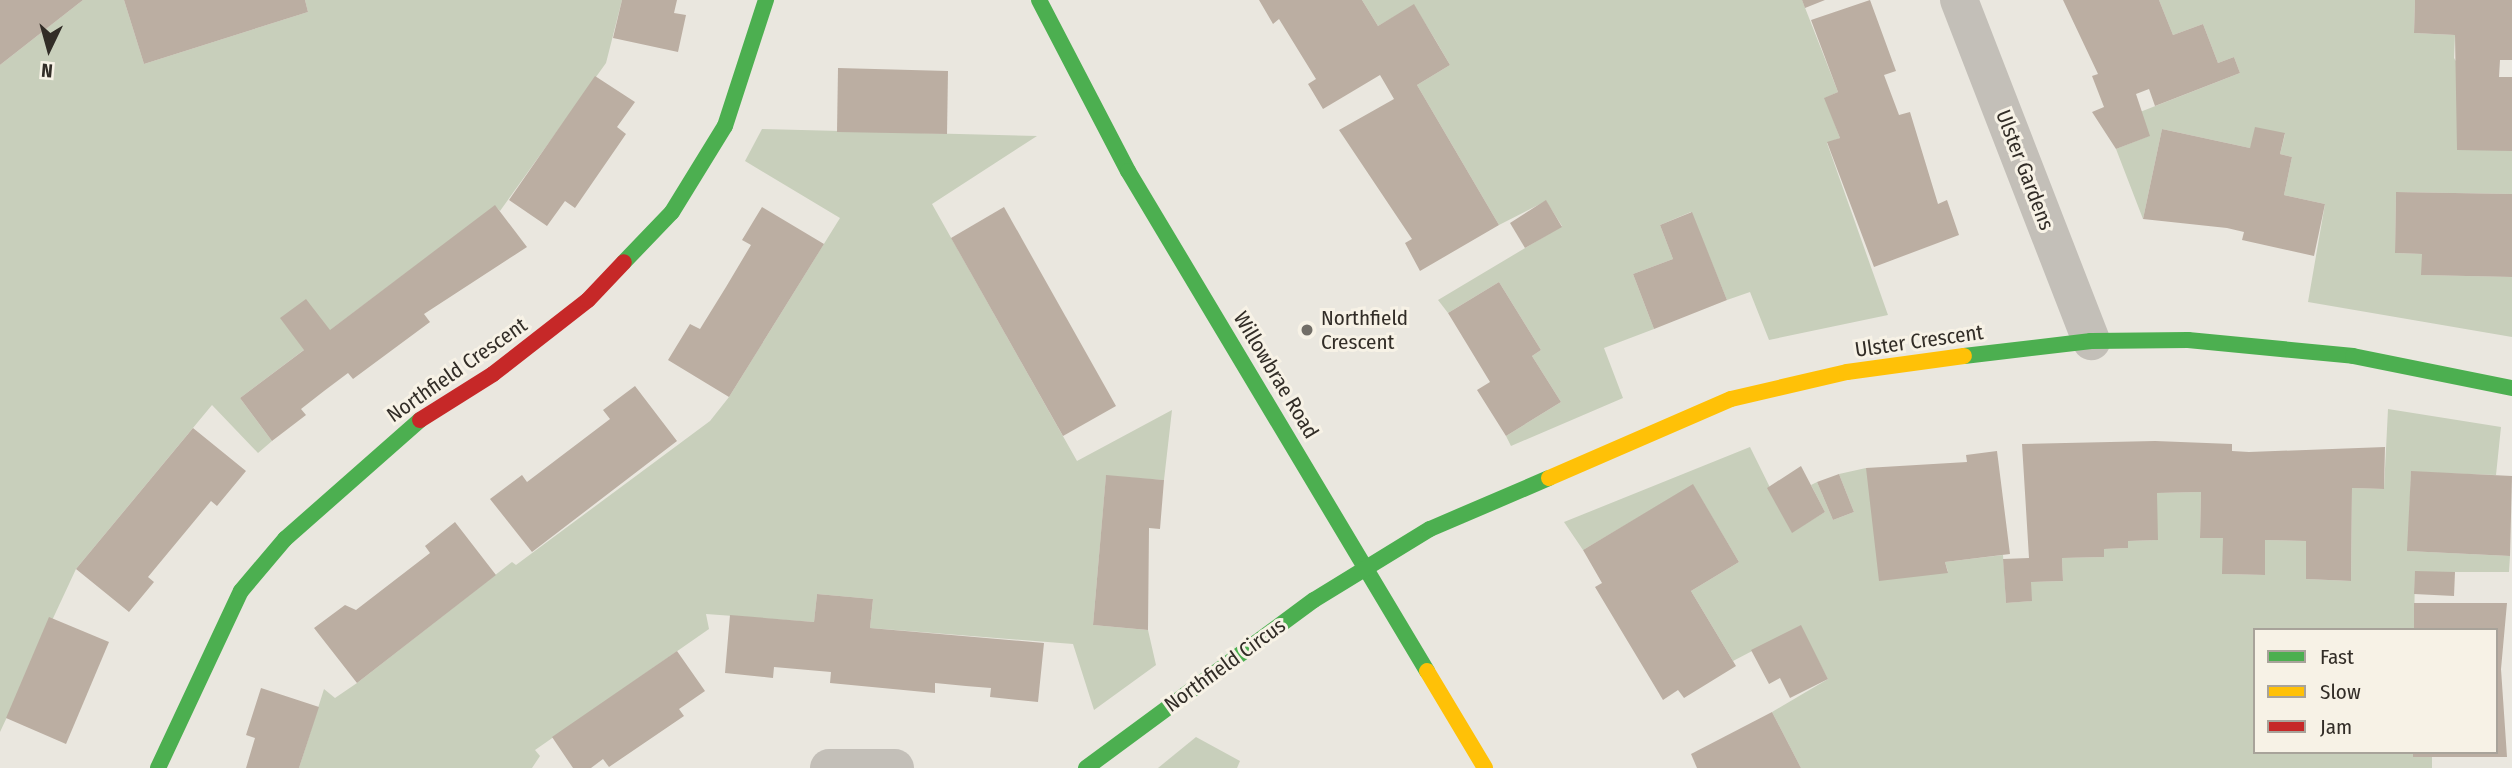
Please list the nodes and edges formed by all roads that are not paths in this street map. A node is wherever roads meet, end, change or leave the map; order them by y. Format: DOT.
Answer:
graph roads {
  1 [pos="766,0"];
  2 [pos="1039,0"];
  3 [pos="1959,0"];
  4 [pos="2091,341"];
  5 [pos="2512,388"];
  6 [pos="1367,566"];
  7 [pos="158,768"];
  8 [pos="829,768"];
  9 [pos="895,768"];
  10 [pos="1086,768"];
  11 [pos="1485,768"];
  1 -- 7 [label="street, Northfield Crescent"];
  2 -- 6 [label="street, Willowbrae Road"];
  3 -- 4 [label="street, Ulster Gardens"];
  4 -- 5 [label="street, Ulster Crescent"];
  4 -- 6 [label="street, Ulster Crescent"];
  6 -- 10 [label="street, Northfield Circus"];
  6 -- 11 [label="street, Willowbrae Road"];
  8 -- 9 [label="street"];
}
